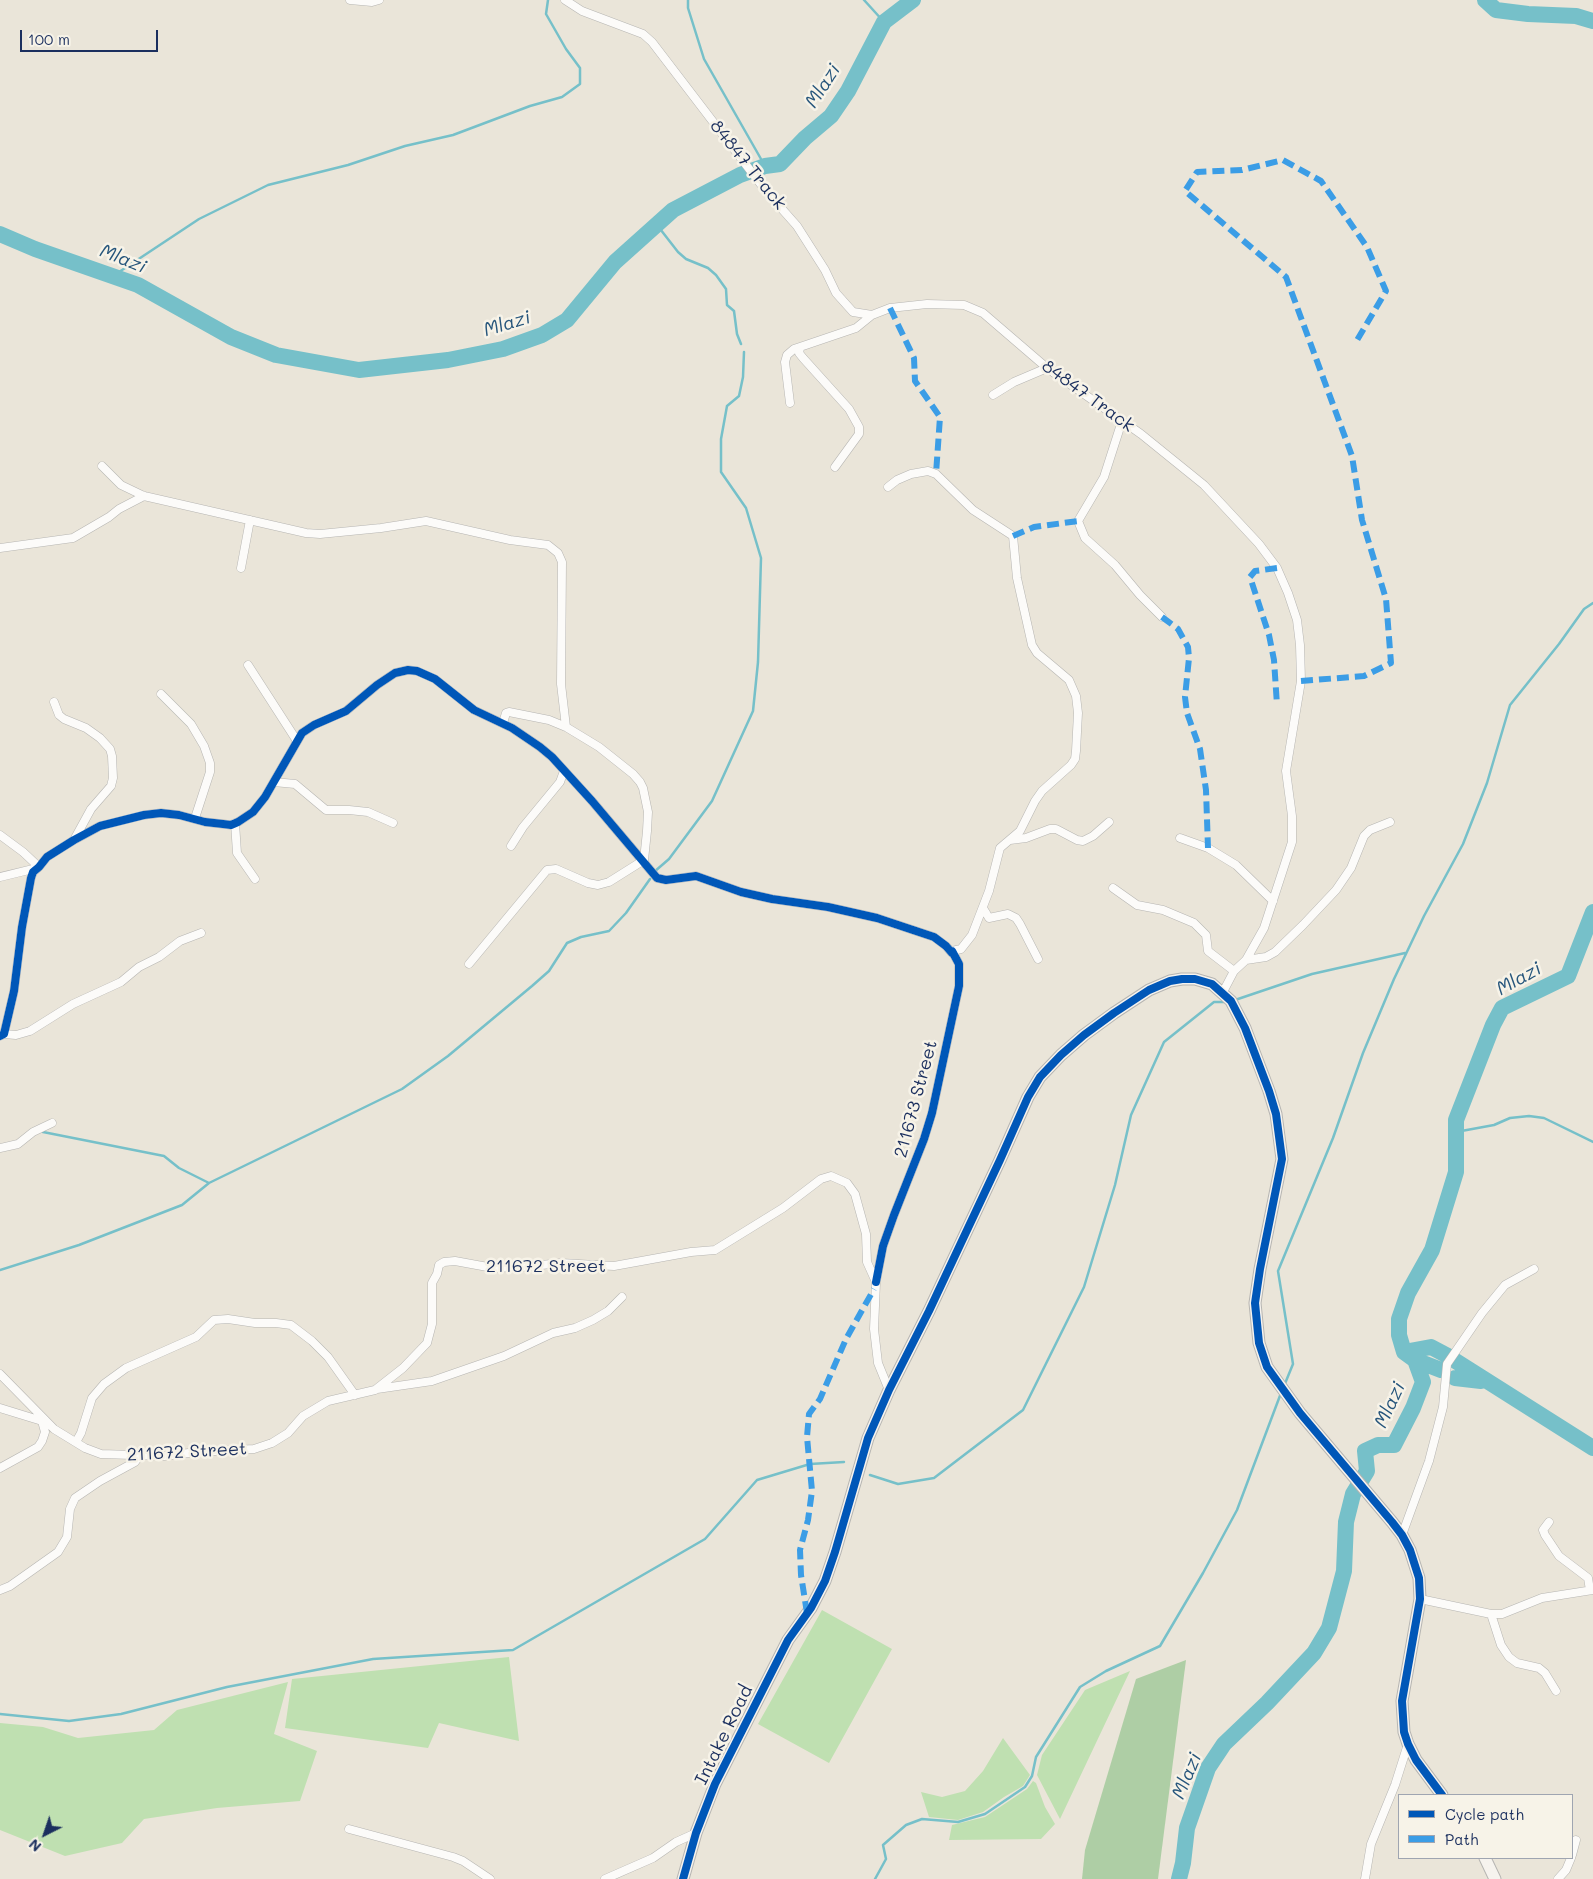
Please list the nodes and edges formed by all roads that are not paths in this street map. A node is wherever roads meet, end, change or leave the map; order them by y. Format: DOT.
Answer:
graph roads {
  1 [pos="350,0"];
  2 [pos="379,0"];
  3 [pos="565,0"];
  4 [pos="872,315"];
  5 [pos="800,348"];
  6 [pos="1047,368"];
  7 [pos="993,395"];
  8 [pos="790,403"];
  9 [pos="1122,421"];
  10 [pos="102,466"];
  11 [pos="835,467"];
  12 [pos="888,487"];
  13 [pos="144,496"];
  14 [pos="250,520"];
  15 [pos="0,548"];
  16 [pos="241,568"];
  17 [pos="1162,617"];
  18 [pos="248,665"];
  19 [pos="161,694"];
  20 [pos="54,702"];
  21 [pos="503,723"];
  22 [pos="566,727"];
  23 [pos="297,741"];
  24 [pos="564,771"];
  25 [pos="274,782"];
  26 [pos="195,818"];
  27 [pos="1109,822"];
  28 [pos="1390,822"];
  29 [pos="235,823"];
  30 [pos="393,823"];
  31 [pos="0,835"];
  32 [pos="1180,838"];
  33 [pos="74,840"];
  34 [pos="1010,840"];
  35 [pos="511,846"];
  36 [pos="644,860"];
  37 [pos="39,867"];
  38 [pos="0,877"];
  39 [pos="255,879"];
  40 [pos="1113,888"];
  41 [pos="1273,901"];
  42 [pos="983,908"];
  43 [pos="201,933"];
  44 [pos="952,951"];
  45 [pos="1038,959"];
  46 [pos="1246,960"];
  47 [pos="469,964"];
  48 [pos="1234,972"];
  49 [pos="1222,992"];
  50 [pos="2,1035"];
  51 [pos="52,1123"];
  52 [pos="0,1148"];
  53 [pos="1534,1269"];
  54 [pos="875,1286"];
  55 [pos="622,1297"];
  56 [pos="0,1374"];
  57 [pos="375,1390"];
  58 [pos="889,1390"];
  59 [pos="355,1395"];
  60 [pos="0,1408"];
  61 [pos="42,1420"];
  62 [pos="76,1442"];
  63 [pos="139,1456"];
  64 [pos="0,1468"];
  65 [pos="1548,1522"];
  66 [pos="1402,1535"];
  67 [pos="0,1590"];
  68 [pos="1591,1590"];
  69 [pos="1420,1599"];
  70 [pos="1490,1614"];
  71 [pos="1556,1691"];
  72 [pos="1408,1744"];
  73 [pos="1441,1794"];
  74 [pos="349,1829"];
  75 [pos="696,1833"];
  76 [pos="1576,1840"];
  77 [pos="1573,1850"];
  78 [pos="1485,1859"];
  79 [pos="1570,1859"];
  80 [pos="490,1879"];
  81 [pos="605,1879"];
  82 [pos="683,1879"];
  83 [pos="1365,1879"];
  84 [pos="1495,1879"];
  85 [pos="1558,1879"];
  1 -- 2 [label="street"];
  3 -- 4 [label="street, 84847 Track"];
  4 -- 5 [label="street"];
  4 -- 6 [label="street, 84847 Track"];
  5 -- 8 [label="street"];
  5 -- 11 [label="street"];
  6 -- 7 [label="street"];
  6 -- 9 [label="street, 84847 Track"];
  9 -- 17 [label="street"];
  9 -- 41 [label="street, 84847 Track"];
  10 -- 13 [label="street"];
  12 -- 34 [label="street"];
  13 -- 14 [label="street"];
  13 -- 15 [label="street"];
  14 -- 16 [label="street"];
  14 -- 22 [label="street"];
  18 -- 23 [label="street"];
  19 -- 26 [label="street"];
  20 -- 33 [label="street"];
  21 -- 22 [label="street"];
  21 -- 23 [label="street"];
  21 -- 24 [label="street"];
  22 -- 36 [label="street"];
  23 -- 25 [label="street"];
  24 -- 35 [label="street"];
  24 -- 36 [label="street"];
  25 -- 29 [label="street"];
  25 -- 30 [label="street"];
  26 -- 29 [label="street"];
  26 -- 33 [label="street"];
  27 -- 34 [label="street"];
  28 -- 46 [label="street"];
  29 -- 39 [label="street"];
  31 -- 37 [label="street"];
  32 -- 41 [label="street"];
  33 -- 37 [label="street"];
  34 -- 42 [label="street"];
  36 -- 44 [label="street"];
  36 -- 47 [label="street"];
  37 -- 38 [label="street"];
  37 -- 50 [label="street"];
  40 -- 48 [label="street"];
  41 -- 46 [label="street, 84847 Track"];
  42 -- 44 [label="street"];
  42 -- 45 [label="street"];
  43 -- 50 [label="street"];
  44 -- 54 [label="street, 211673 Street"];
  46 -- 48 [label="street, 84847 Track"];
  48 -- 49 [label="street, 84847 Track"];
  49 -- 58 [label="street, Intake Road"];
  49 -- 66 [label="street"];
  51 -- 52 [label="street"];
  53 -- 66 [label="street"];
  54 -- 57 [label="street, 211672 Street"];
  54 -- 58 [label="street"];
  55 -- 57 [label="street"];
  56 -- 61 [label="street"];
  57 -- 59 [label="street, 211672 Street"];
  58 -- 75 [label="street, Intake Road"];
  59 -- 62 [label="street"];
  59 -- 63 [label="street, 211672 Street"];
  60 -- 61 [label="street"];
  61 -- 62 [label="street, 211672 Street"];
  61 -- 64 [label="street"];
  62 -- 63 [label="street, 211672 Street"];
  63 -- 67 [label="street"];
  65 -- 68 [label="street"];
  66 -- 69 [label="street"];
  68 -- 70 [label="street"];
  69 -- 70 [label="street"];
  69 -- 72 [label="street"];
  70 -- 71 [label="street"];
  72 -- 73 [label="street"];
  72 -- 83 [label="street"];
  74 -- 80 [label="street"];
  75 -- 81 [label="street"];
  75 -- 82 [label="street, Intake Road"];
  76 -- 77 [label="street"];
  78 -- 84 [label="street"];
  79 -- 85 [label="street"];
}
